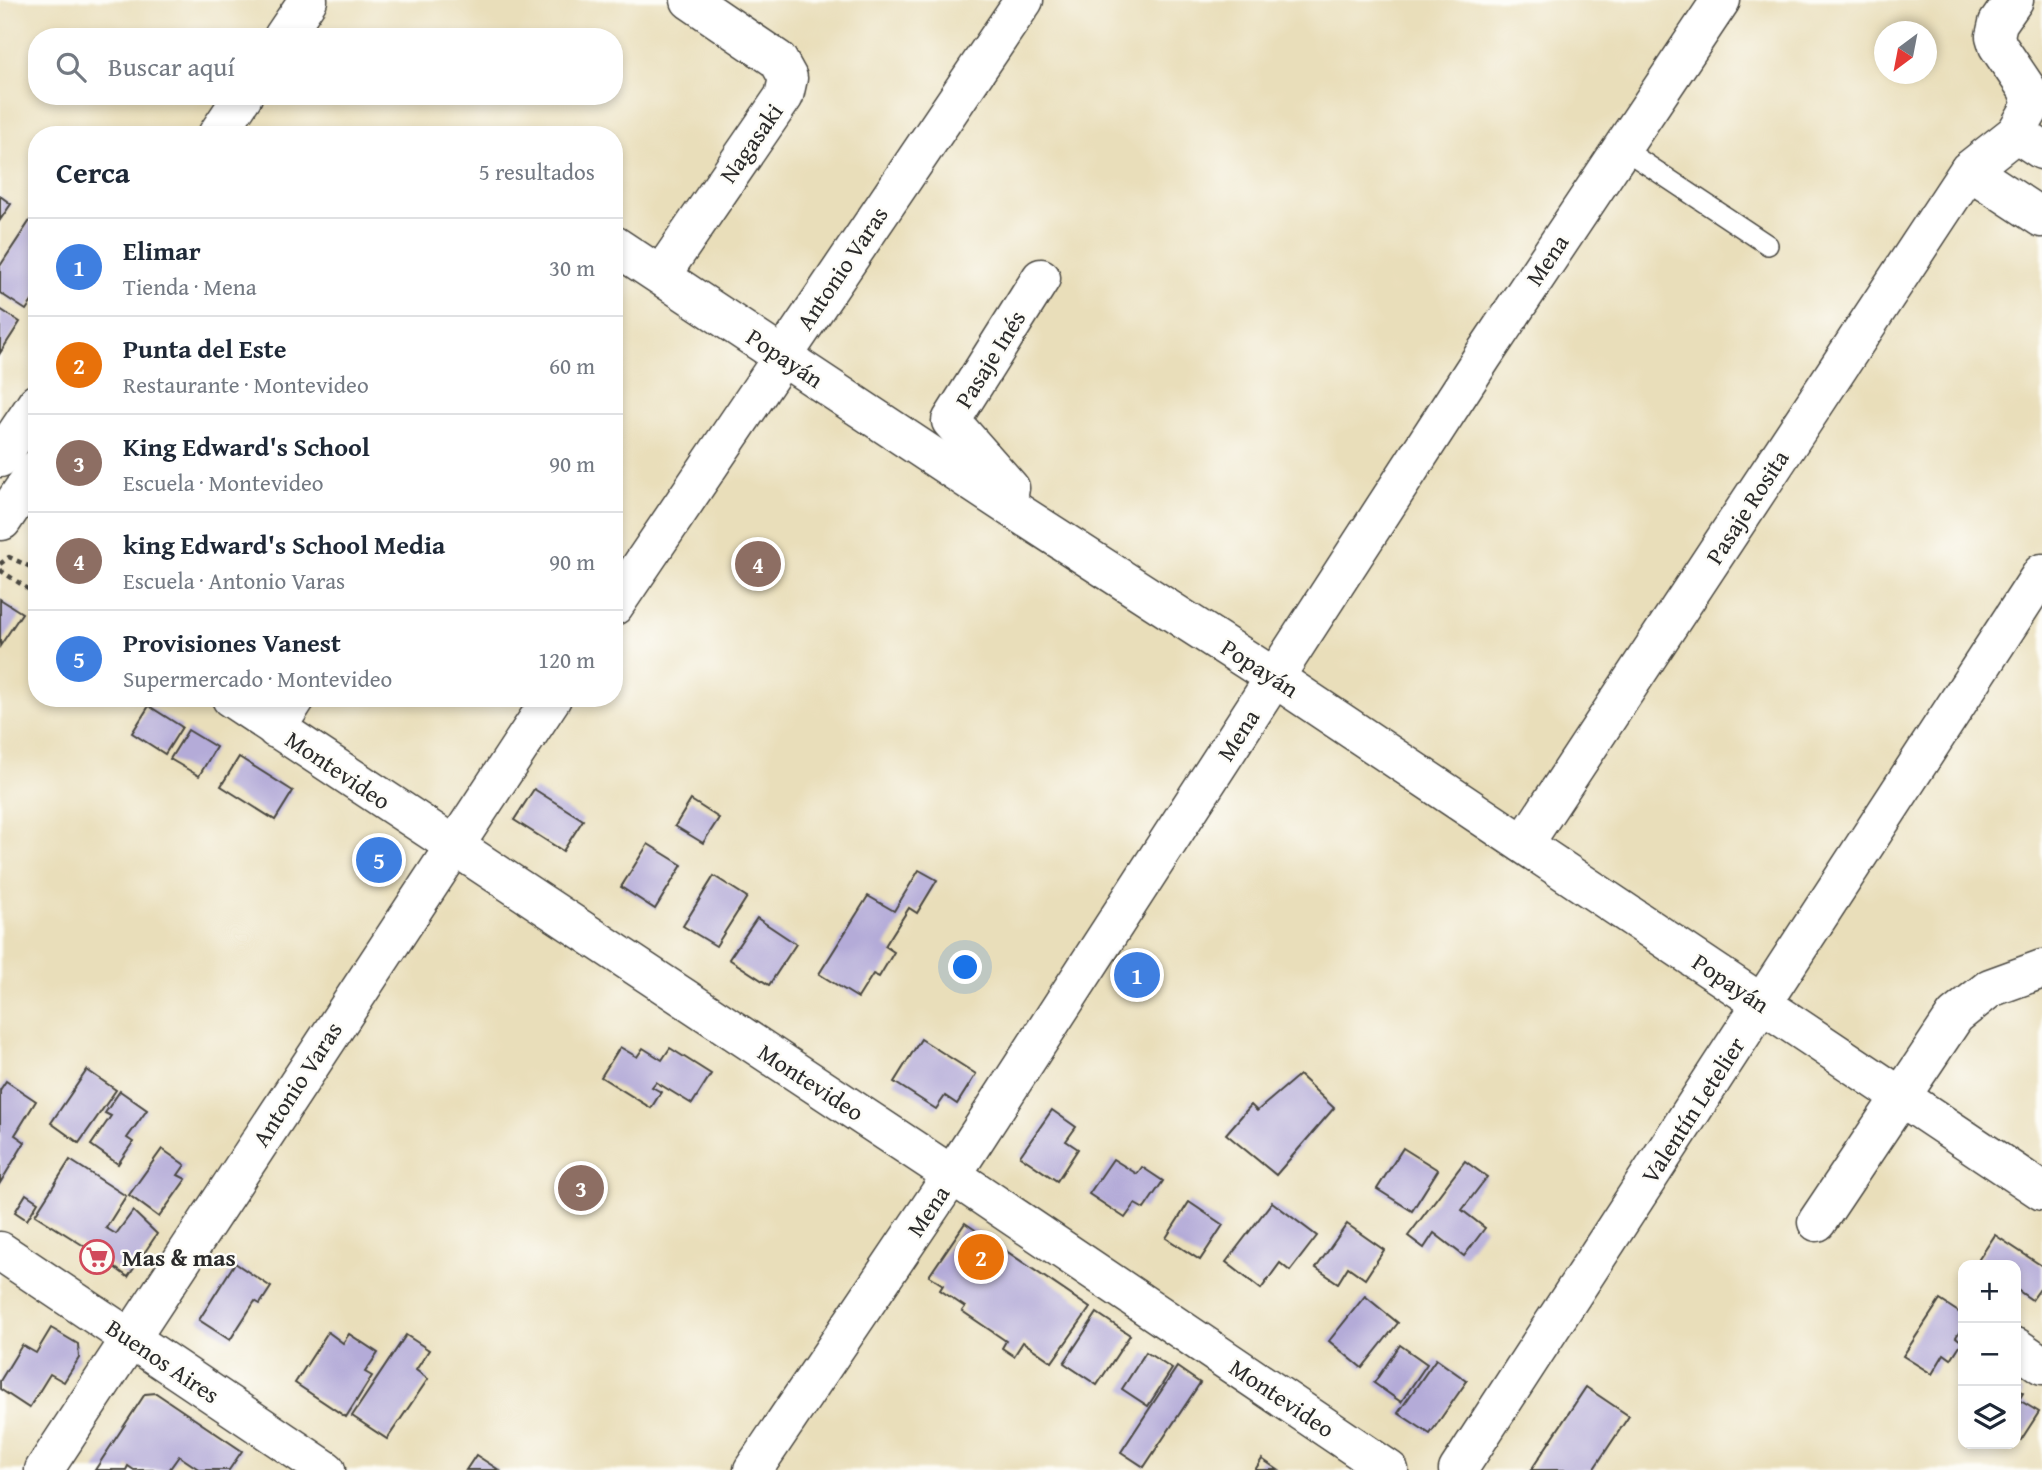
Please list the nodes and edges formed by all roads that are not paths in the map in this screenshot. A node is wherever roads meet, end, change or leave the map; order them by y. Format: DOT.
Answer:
graph roads {
  1 [pos="308,0"];
  2 [pos="691,0"];
  3 [pos="1024,0"];
  4 [pos="1721,0"];
  5 [pos="2014,0"];
  6 [pos="289,28"];
  7 [pos="237,105"];
  8 [pos="223,126"];
  9 [pos="2029,142"];
  10 [pos="1622,148"];
  11 [pos="1969,170"];
  12 [pos="2042,218"];
  13 [pos="1768,245"];
  14 [pos="623,252"];
  15 [pos="660,275"];
  16 [pos="1041,278"];
  17 [pos="782,356"];
  18 [pos="28,416"];
  19 [pos="0,458"];
  20 [pos="28,483"];
  21 [pos="1007,506"];
  22 [pos="0,520"];
  23 [pos="2042,573"];
  24 [pos="623,593"];
  25 [pos="1275,678"];
  26 [pos="264,707"];
  27 [pos="546,707"];
  28 [pos="286,713"];
  29 [pos="1524,844"];
  30 [pos="452,847"];
  31 [pos="2042,969"];
  32 [pos="1763,1004"];
  33 [pos="1902,1096"];
  34 [pos="952,1175"];
  35 [pos="2042,1191"];
  36 [pos="1817,1222"];
  37 [pos="0,1251"];
  38 [pos="130,1339"];
  39 [pos="44,1470"];
  40 [pos="326,1470"];
  41 [pos="753,1470"];
  42 [pos="1389,1470"];
  43 [pos="1458,1470"];
  1 -- 6 [label="street"];
  2 -- 15 [label="street, Nagasaki"];
  3 -- 17 [label="street, Antonio Varas"];
  4 -- 10 [label="street, Mena"];
  5 -- 9 [label="street"];
  7 -- 8 [label="street"];
  9 -- 11 [label="street, Pasaje Rosita"];
  10 -- 13 [label="lane"];
  10 -- 25 [label="street, Mena"];
  11 -- 12 [label="street"];
  11 -- 29 [label="street, Pasaje Rosita"];
  14 -- 15 [label="street, Popayán"];
  15 -- 17 [label="street, Popayán"];
  16 -- 21 [label="street, Pasaje Inés"];
  17 -- 21 [label="street, Popayán"];
  17 -- 24 [label="street, Antonio Varas"];
  18 -- 19 [label="street"];
  20 -- 22 [label="street"];
  21 -- 25 [label="street, Popayán"];
  23 -- 32 [label="street, Valentín Letelier"];
  25 -- 29 [label="street, Popayán"];
  25 -- 34 [label="street, Mena"];
  26 -- 28 [label="street, Montevideo"];
  27 -- 30 [label="street, Antonio Varas"];
  28 -- 30 [label="street, Montevideo"];
  29 -- 32 [label="street, Popayán"];
  30 -- 34 [label="street, Montevideo"];
  30 -- 38 [label="street, Antonio Varas"];
  31 -- 33 [label="street"];
  32 -- 33 [label="street, Popayán"];
  32 -- 43 [label="street, Valentín Letelier"];
  33 -- 35 [label="street, Popayán"];
  33 -- 36 [label="street"];
  34 -- 41 [label="street, Mena"];
  34 -- 42 [label="street, Montevideo"];
  37 -- 38 [label="street, Buenos Aires"];
  38 -- 39 [label="street, Antonio Varas"];
  38 -- 40 [label="street, Buenos Aires"];
}
